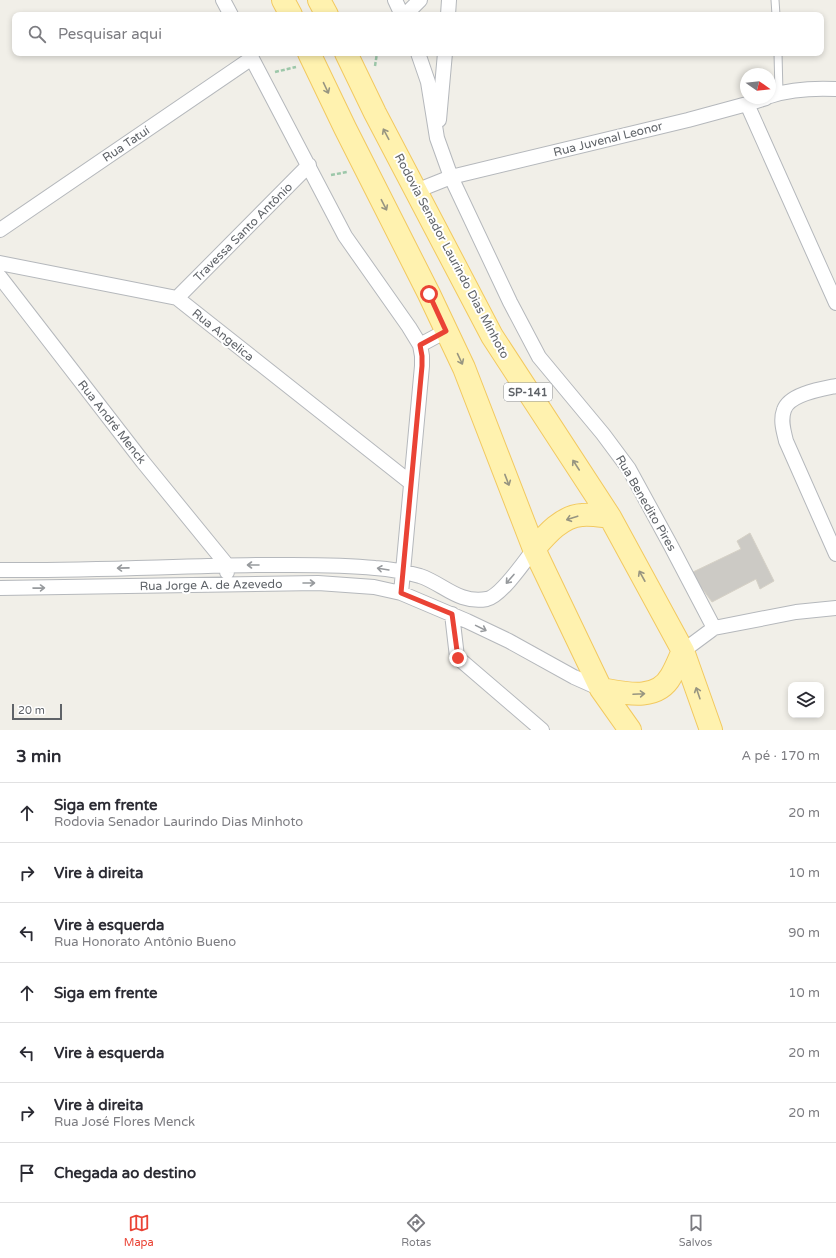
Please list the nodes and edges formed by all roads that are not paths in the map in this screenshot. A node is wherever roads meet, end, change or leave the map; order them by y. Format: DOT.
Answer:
graph roads {
  1 [pos="223,0"];
  2 [pos="284,0"];
  3 [pos="319,0"];
  4 [pos="395,0"];
  5 [pos="420,0"];
  6 [pos="449,0"];
  7 [pos="775,0"];
  8 [pos="229,12"];
  9 [pos="290,12"];
  10 [pos="325,12"];
  11 [pos="401,12"];
  12 [pos="408,12"];
  13 [pos="448,12"];
  14 [pos="776,12"];
  15 [pos="251,56"];
  16 [pos="347,56"];
  17 [pos="419,56"];
  18 [pos="445,56"];
  19 [pos="778,56"];
  20 [pos="312,58"];
  21 [pos="776,81"];
  22 [pos="836,89"];
  23 [pos="776,95"];
  24 [pos="747,104"];
  25 [pos="437,138"];
  26 [pos="309,165"];
  27 [pos="450,177"];
  28 [pos="416,191"];
  29 [pos="0,230"];
  30 [pos="0,263"];
  31 [pos="0,277"];
  32 [pos="177,298"];
  33 [pos="836,303"];
  34 [pos="446,331"];
  35 [pos="420,345"];
  36 [pos="836,386"];
  37 [pos="411,483"];
  38 [pos="610,517"];
  39 [pos="534,549"];
  40 [pos="836,554"];
  41 [pos="227,565"];
  42 [pos="0,570"];
  43 [pos="403,572"];
  44 [pos="228,584"];
  45 [pos="0,588"];
  46 [pos="401,593"];
  47 [pos="836,608"];
  48 [pos="452,614"];
  49 [pos="714,628"];
  50 [pos="683,651"];
  51 [pos="601,689"];
  52 [pos="542,730"];
  53 [pos="630,730"];
  54 [pos="711,730"];
  1 -- 8 [label="street"];
  2 -- 9 [label="main road"];
  3 -- 10 [label="main road"];
  4 -- 11 [label="street"];
  5 -- 12 [label="street"];
  6 -- 13 [label="street"];
  7 -- 14 [label="lane"];
  15 -- 26 [label="street"];
  15 -- 29 [label="street, Rua Tatuí"];
  28 -- 16 [label="main road, Rodovia Senador Laurindo Dias Minhoto / SP-141, one-way"];
  17 -- 25 [label="street, Rua Benedito Pires"];
  18 -- 25 [label="street"];
  19 -- 21 [label="lane"];
  20 -- 34 [label="main road, one-way"];
  22 -- 23 [label="street"];
  24 -- 27 [label="street, Rua Juvenal Leonor"];
  24 -- 33 [label="street"];
  25 -- 27 [label="street, Rua Benedito Pires"];
  26 -- 32 [label="street, Travessa Santo Antônio"];
  26 -- 35 [label="street"];
  27 -- 28 [label="street"];
  27 -- 49 [label="street, Rua Benedito Pires"];
  38 -- 28 [label="main road, Rodovia Senador Laurindo Dias Minhoto / SP-141, one-way"];
  30 -- 32 [label="street, Rua Angelica"];
  31 -- 41 [label="street, Rua André Menck"];
  32 -- 37 [label="street, Rua Angelica"];
  34 -- 35 [label="street"];
  34 -- 39 [label="main road, one-way"];
  35 -- 37 [label="street"];
  36 -- 40 [label="street"];
  37 -- 43 [label="street"];
  38 -- 39 [label="main road, one-way"];
  50 -- 38 [label="main road, Rodovia Senador Laurindo Dias Minhoto / SP-141, one-way"];
  39 -- 43 [label="street, Rua Jorge A. de Azevedo, one-way"];
  39 -- 51 [label="main road"];
  41 -- 42 [label="street, Rua Jorge A. de Azevedo, one-way"];
  43 -- 41 [label="street, Rua Jorge A. de Azevedo, one-way"];
  41 -- 44 [label="street"];
  43 -- 46 [label="street"];
  45 -- 44 [label="street, Rua Jorge A. de Azevedo, one-way"];
  44 -- 46 [label="street, Rua Jorge A. de Azevedo, one-way"];
  46 -- 48 [label="street, Rua Jorge A. de Azevedo"];
  47 -- 49 [label="street"];
  48 -- 51 [label="street, Rua Jorge A. de Azevedo, one-way"];
  48 -- 52 [label="street"];
  49 -- 50 [label="street"];
  51 -- 50 [label="main road, one-way"];
  54 -- 50 [label="main road, Rodovia Senador Laurindo Dias Minhoto / SP-141, one-way"];
  51 -- 53 [label="main road"];
}
